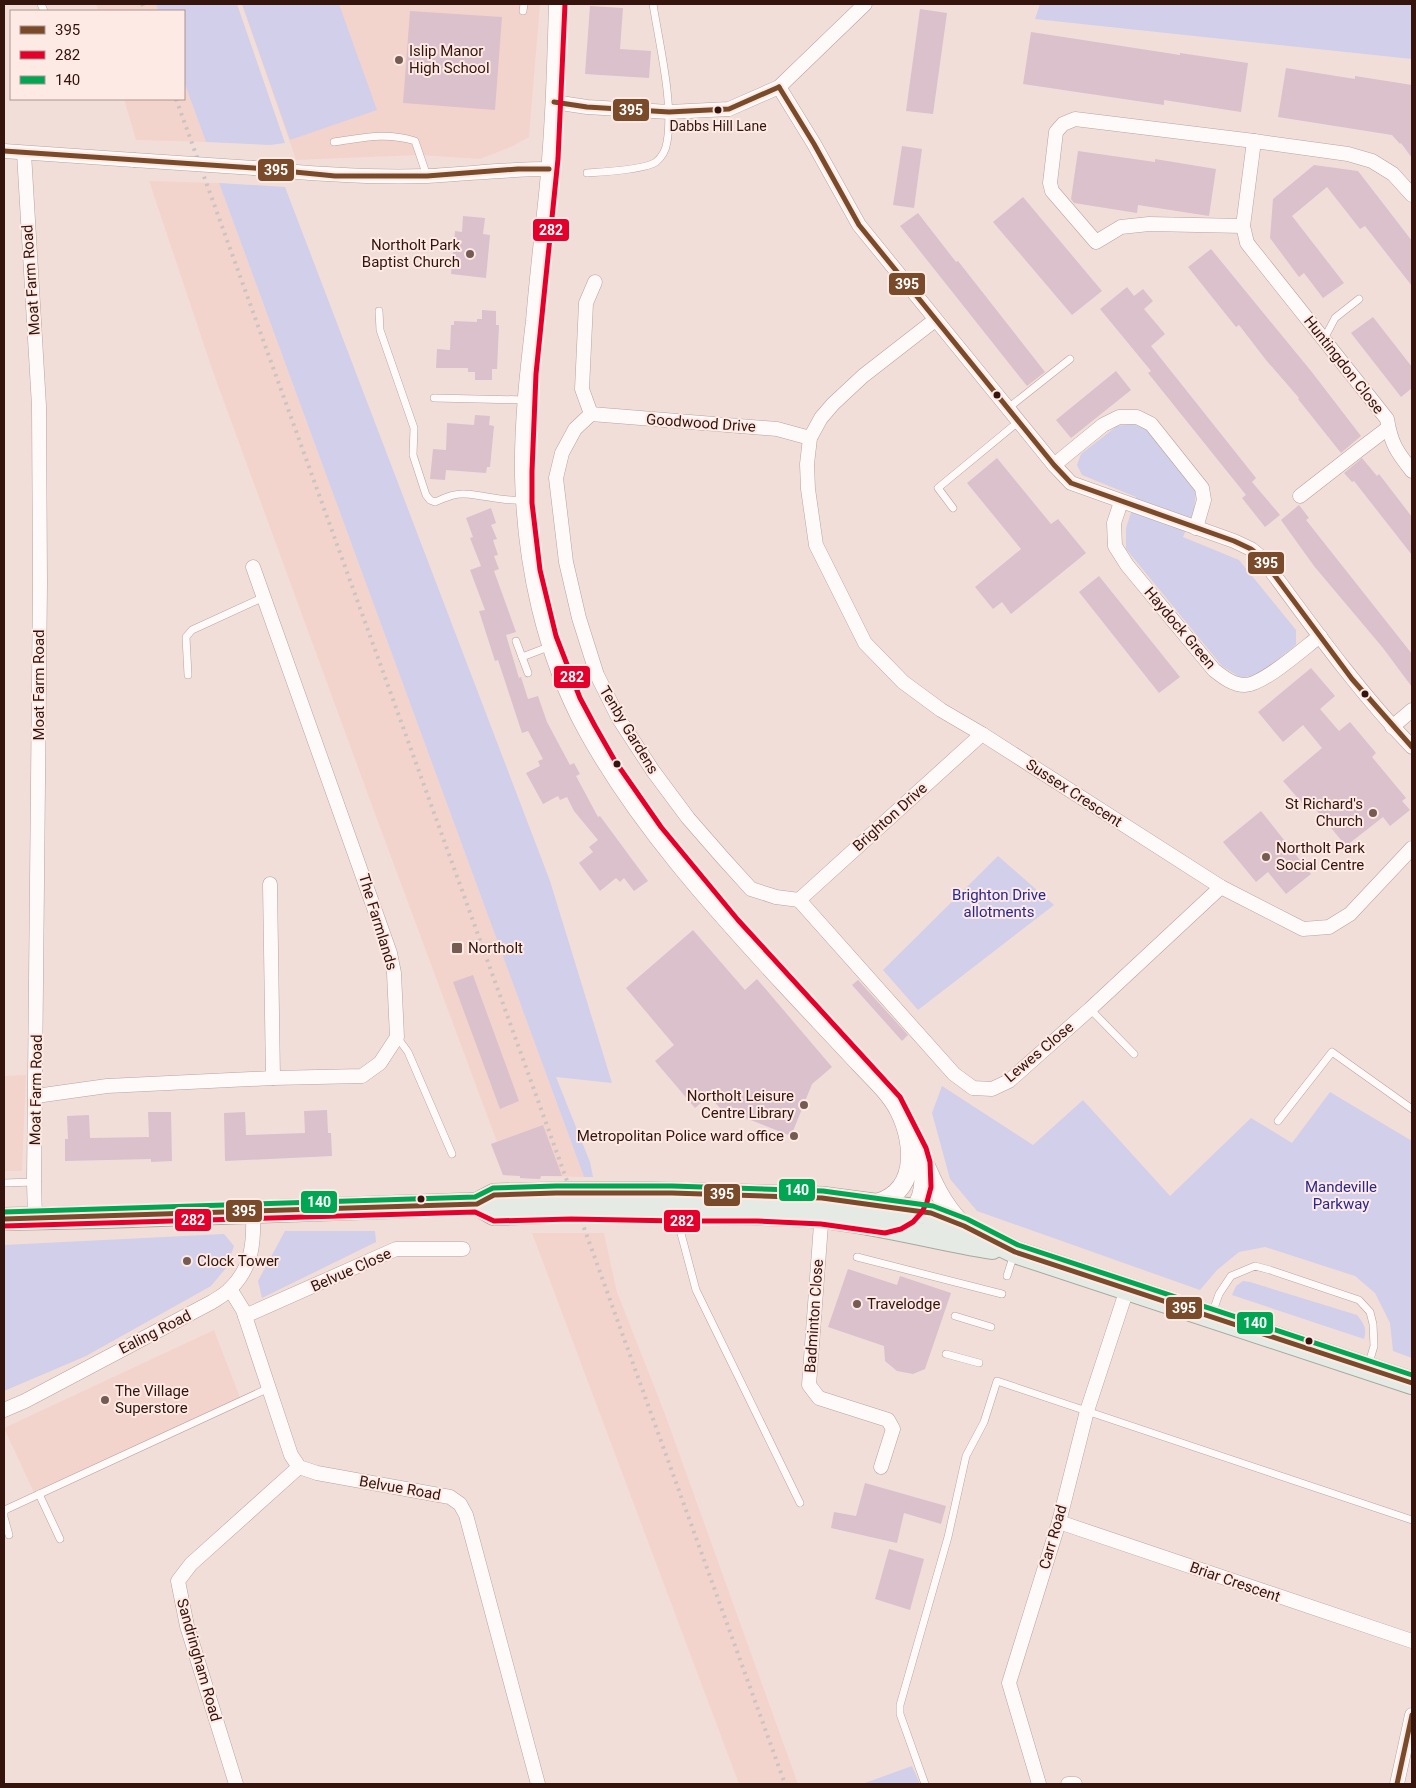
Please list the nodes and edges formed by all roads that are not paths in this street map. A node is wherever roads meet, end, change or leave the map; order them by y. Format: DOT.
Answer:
graph roads {
  1 [pos="558,4"];
  2 [pos="653,4"];
  3 [pos="864,4"];
  4 [pos="779,87"];
  5 [pos="554,102"];
  6 [pos="668,112"];
  7 [pos="1254,140"];
  8 [pos="334,142"];
  9 [pos="4,151"];
  10 [pos="24,153"];
  11 [pos="550,169"];
  12 [pos="587,173"];
  13 [pos="427,176"];
  14 [pos="1412,195"];
  15 [pos="1243,226"];
  16 [pos="596,282"];
  17 [pos="1359,298"];
  18 [pos="379,312"];
  19 [pos="935,320"];
  20 [pos="1323,340"];
  21 [pos="1070,359"];
  22 [pos="434,398"];
  23 [pos="526,400"];
  24 [pos="1007,409"];
  25 [pos="591,414"];
  26 [pos="1018,422"];
  27 [pos="1389,432"];
  28 [pos="810,438"];
  29 [pos="1054,465"];
  30 [pos="1412,471"];
  31 [pos="1300,496"];
  32 [pos="524,500"];
  33 [pos="1121,502"];
  34 [pos="953,508"];
  35 [pos="1196,528"];
  36 [pos="254,567"];
  37 [pos="265,597"];
  38 [pos="1320,636"];
  39 [pos="516,641"];
  40 [pos="552,646"];
  41 [pos="522,657"];
  42 [pos="528,673"];
  43 [pos="188,676"];
  44 [pos="1412,710"];
  45 [pos="1392,726"];
  46 [pos="982,734"];
  47 [pos="1412,747"];
  48 [pos="1412,848"];
  49 [pos="270,884"];
  50 [pos="1221,888"];
  51 [pos="799,900"];
  52 [pos="1090,1009"];
  53 [pos="397,1036"];
  54 [pos="1134,1054"];
  55 [pos="273,1078"];
  56 [pos="36,1096"];
  57 [pos="1412,1109"];
  58 [pos="1278,1121"];
  59 [pos="904,1123"];
  60 [pos="920,1151"];
  61 [pos="452,1154"];
  62 [pos="908,1174"];
  63 [pos="34,1182"];
  64 [pos="4,1183"];
  65 [pos="650,1202"];
  66 [pos="871,1204"];
  67 [pos="822,1208"];
  68 [pos="253,1212"];
  69 [pos="678,1214"];
  70 [pos="902,1216"];
  71 [pos="35,1218"];
  72 [pos="4,1219"];
  73 [pos="964,1226"];
  74 [pos="463,1249"];
  75 [pos="1015,1252"];
  76 [pos="857,1256"];
  77 [pos="1007,1276"];
  78 [pos="230,1289"];
  79 [pos="1128,1290"];
  80 [pos="1002,1294"];
  81 [pos="245,1316"];
  82 [pos="955,1316"];
  83 [pos="1211,1317"];
  84 [pos="991,1327"];
  85 [pos="946,1354"];
  86 [pos="979,1363"];
  87 [pos="1367,1369"];
  88 [pos="1412,1383"];
  89 [pos="269,1388"];
  90 [pos="4,1409"];
  91 [pos="1088,1411"];
  92 [pos="299,1467"];
  93 [pos="881,1467"];
  94 [pos="39,1494"];
  95 [pos="800,1503"];
  96 [pos="1412,1520"];
  97 [pos="1059,1522"];
  98 [pos="9,1535"];
  99 [pos="60,1538"];
  100 [pos="1412,1641"];
  101 [pos="1412,1715"];
  102 [pos="236,1784"];
  103 [pos="538,1784"];
  104 [pos="925,1784"];
  105 [pos="1039,1784"];
  106 [pos="1068,1784"];
  107 [pos="1075,1784"];
  108 [pos="1398,1784"];
  1 -- 5 [label="street"];
  2 -- 6 [label="lane"];
  3 -- 4 [label="street"];
  4 -- 6 [label="street"];
  4 -- 19 [label="street"];
  5 -- 6 [label="street"];
  5 -- 11 [label="street"];
  6 -- 12 [label="lane"];
  7 -- 14 [label="street"];
  7 -- 15 [label="street"];
  7 -- 15 [label="street"];
  8 -- 13 [label="lane"];
  9 -- 10 [label="street"];
  10 -- 13 [label="street, bridge"];
  10 -- 56 [label="street, Moat Farm Road"];
  11 -- 13 [label="street"];
  11 -- 23 [label="street"];
  15 -- 20 [label="street, Huntingdon Close"];
  16 -- 25 [label="street"];
  17 -- 20 [label="lane"];
  18 -- 32 [label="lane"];
  19 -- 24 [label="street"];
  19 -- 28 [label="street, Sussex Crescent"];
  20 -- 27 [label="street, Huntingdon Close"];
  21 -- 24 [label="lane"];
  22 -- 23 [label="lane"];
  23 -- 32 [label="street"];
  24 -- 26 [label="street"];
  25 -- 28 [label="street, Goodwood Drive"];
  25 -- 51 [label="street, Tenby Gardens"];
  26 -- 29 [label="street"];
  26 -- 34 [label="lane"];
  27 -- 30 [label="street, Huntingdon Close"];
  27 -- 31 [label="street"];
  28 -- 46 [label="street, Sussex Crescent"];
  29 -- 33 [label="street"];
  29 -- 35 [label="street"];
  32 -- 40 [label="street"];
  33 -- 35 [label="street"];
  33 -- 38 [label="street, Haydock Green"];
  35 -- 38 [label="street"];
  36 -- 37 [label="street, The Farmlands"];
  37 -- 43 [label="lane"];
  37 -- 53 [label="street, The Farmlands"];
  38 -- 45 [label="street"];
  39 -- 41 [label="lane"];
  40 -- 41 [label="lane"];
  40 -- 59 [label="street"];
  41 -- 42 [label="lane"];
  44 -- 45 [label="street"];
  45 -- 47 [label="street"];
  46 -- 50 [label="street, Sussex Crescent"];
  46 -- 51 [label="street, Brighton Drive"];
  48 -- 50 [label="street, Sussex Crescent"];
  49 -- 55 [label="street"];
  50 -- 52 [label="street, Lewes Close"];
  51 -- 52 [label="street, Lewes Close"];
  52 -- 54 [label="lane"];
  53 -- 55 [label="street"];
  53 -- 61 [label="lane"];
  55 -- 56 [label="street"];
  56 -- 63 [label="street, Moat Farm Road"];
  57 -- 58 [label="lane"];
  59 -- 60 [label="street"];
  59 -- 62 [label="street"];
  60 -- 70 [label="street"];
  60 -- 73 [label="street"];
  62 -- 66 [label="street"];
  62 -- 70 [label="street"];
  63 -- 64 [label="lane"];
  63 -- 71 [label="street, Moat Farm Road"];
  65 -- 67 [label="main road"];
  65 -- 68 [label="main road, bridge"];
  65 -- 69 [label="main road"];
  66 -- 67 [label="main road"];
  66 -- 70 [label="main road"];
  67 -- 69 [label="main road"];
  67 -- 70 [label="main road"];
  67 -- 93 [label="street, Badminton Close"];
  68 -- 71 [label="main road"];
  68 -- 78 [label="street, Ealing Road"];
  69 -- 95 [label="lane"];
  70 -- 73 [label="main road"];
  70 -- 75 [label="main road"];
  71 -- 72 [label="main road"];
  73 -- 75 [label="main road"];
  74 -- 81 [label="street, Belvue Close"];
  75 -- 77 [label="lane"];
  75 -- 79 [label="main road"];
  76 -- 80 [label="lane"];
  78 -- 81 [label="street"];
  78 -- 90 [label="street, Ealing Road"];
  79 -- 83 [label="main road"];
  79 -- 91 [label="street, Carr Road"];
  81 -- 89 [label="street"];
  82 -- 84 [label="lane"];
  83 -- 87 [label="main road"];
  83 -- 87 [label="lane"];
  85 -- 86 [label="lane"];
  87 -- 88 [label="main road"];
  89 -- 92 [label="street"];
  89 -- 94 [label="lane"];
  91 -- 96 [label="lane"];
  91 -- 97 [label="street, Carr Road"];
  91 -- 104 [label="lane"];
  92 -- 102 [label="street, Sandringham Road"];
  92 -- 103 [label="street, Belvue Road"];
  94 -- 98 [label="lane"];
  94 -- 99 [label="lane"];
  97 -- 100 [label="street, Briar Crescent"];
  97 -- 105 [label="street, Carr Road"];
  101 -- 108 [label="street"];
  106 -- 107 [label="street"];
}
